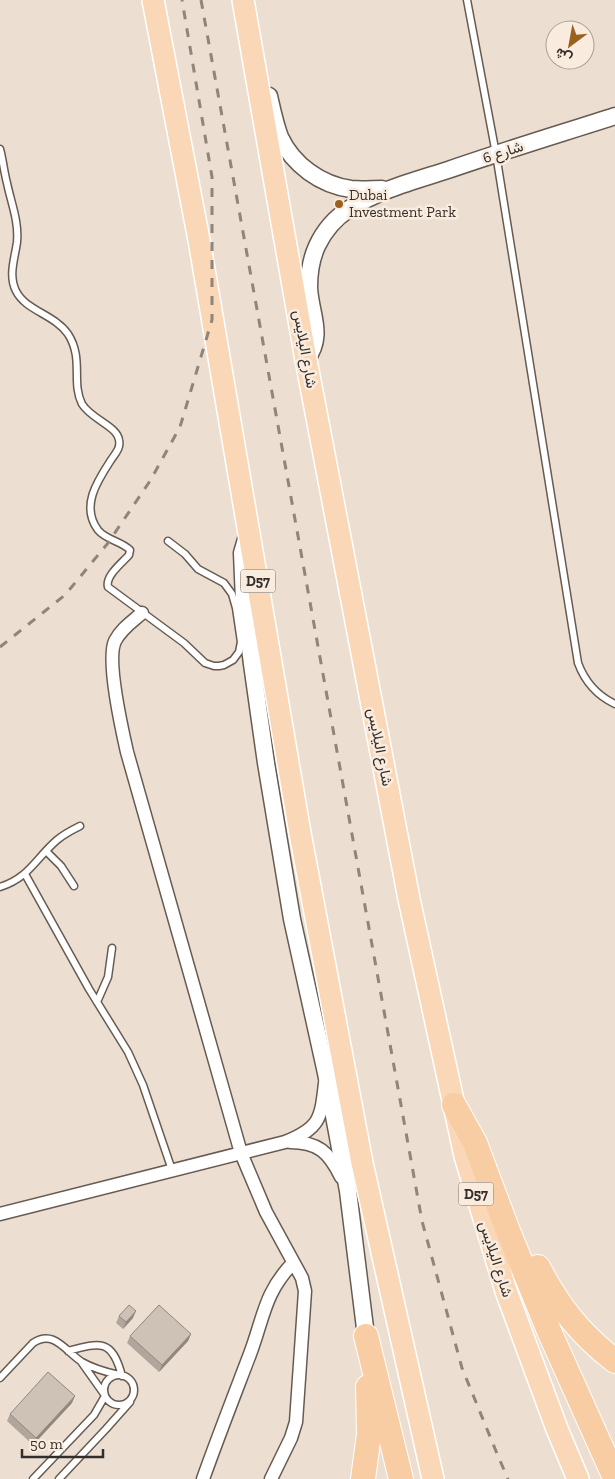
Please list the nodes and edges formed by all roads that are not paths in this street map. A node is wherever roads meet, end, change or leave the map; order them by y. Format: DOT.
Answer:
graph roads {
  1 [pos="153,0"];
  2 [pos="243,0"];
  3 [pos="467,0"];
  4 [pos="254,64"];
  5 [pos="615,116"];
  6 [pos="0,149"];
  7 [pos="496,154"];
  8 [pos="392,188"];
  9 [pos="306,360"];
  10 [pos="249,532"];
  11 [pos="168,541"];
  12 [pos="142,613"];
  13 [pos="615,704"];
  14 [pos="80,826"];
  15 [pos="46,851"];
  16 [pos="25,874"];
  17 [pos="74,886"];
  18 [pos="0,887"];
  19 [pos="112,948"];
  20 [pos="97,1002"];
  21 [pos="326,1073"];
  22 [pos="454,1105"];
  23 [pos="285,1142"];
  24 [pos="241,1153"];
  25 [pos="172,1170"];
  26 [pos="348,1191"];
  27 [pos="0,1214"];
  28 [pos="508,1231"];
  29 [pos="294,1263"];
  30 [pos="366,1336"];
  31 [pos="68,1351"];
  32 [pos="80,1360"];
  33 [pos="615,1361"];
  34 [pos="121,1375"];
  35 [pos="0,1378"];
  36 [pos="104,1395"];
  37 [pos="130,1402"];
  38 [pos="615,1478"];
  39 [pos="33,1479"];
  40 [pos="59,1479"];
  41 [pos="202,1479"];
  42 [pos="271,1479"];
  43 [pos="363,1479"];
  44 [pos="401,1479"];
  45 [pos="433,1479"];
  46 [pos="578,1479"];
  1 -- 10 [label="highway, D57"];
  2 -- 4 [label="highway, شارع اليلايس / D57"];
  3 -- 7 [label="lane"];
  4 -- 8 [label="street"];
  4 -- 9 [label="highway, شارع اليلايس / D57"];
  5 -- 7 [label="street, شارع 6"];
  6 -- 12 [label="lane"];
  7 -- 8 [label="street, شارع 6"];
  7 -- 13 [label="lane"];
  8 -- 9 [label="street"];
  9 -- 22 [label="highway, شارع اليلايس / D57"];
  10 -- 21 [label="street"];
  10 -- 45 [label="highway, D57"];
  11 -- 12 [label="lane"];
  12 -- 24 [label="street"];
  14 -- 15 [label="lane"];
  15 -- 16 [label="lane"];
  15 -- 17 [label="lane"];
  16 -- 18 [label="lane"];
  16 -- 20 [label="lane"];
  19 -- 20 [label="lane"];
  20 -- 25 [label="lane"];
  21 -- 23 [label="street"];
  21 -- 26 [label="street"];
  22 -- 28 [label="highway"];
  22 -- 46 [label="highway, شارع اليلايس / D57"];
  23 -- 24 [label="street"];
  23 -- 26 [label="street"];
  24 -- 25 [label="street"];
  24 -- 29 [label="street"];
  25 -- 27 [label="street"];
  26 -- 30 [label="street"];
  28 -- 33 [label="highway"];
  28 -- 38 [label="highway"];
  29 -- 41 [label="street"];
  29 -- 42 [label="street"];
  30 -- 43 [label="highway"];
  30 -- 44 [label="highway"];
  31 -- 32 [label="lane"];
  31 -- 34 [label="lane"];
  31 -- 35 [label="lane"];
  32 -- 34 [label="lane"];
  32 -- 36 [label="lane"];
  34 -- 36 [label="lane"];
  34 -- 37 [label="lane"];
  36 -- 37 [label="lane"];
  36 -- 39 [label="lane"];
  37 -- 40 [label="lane"];
}
